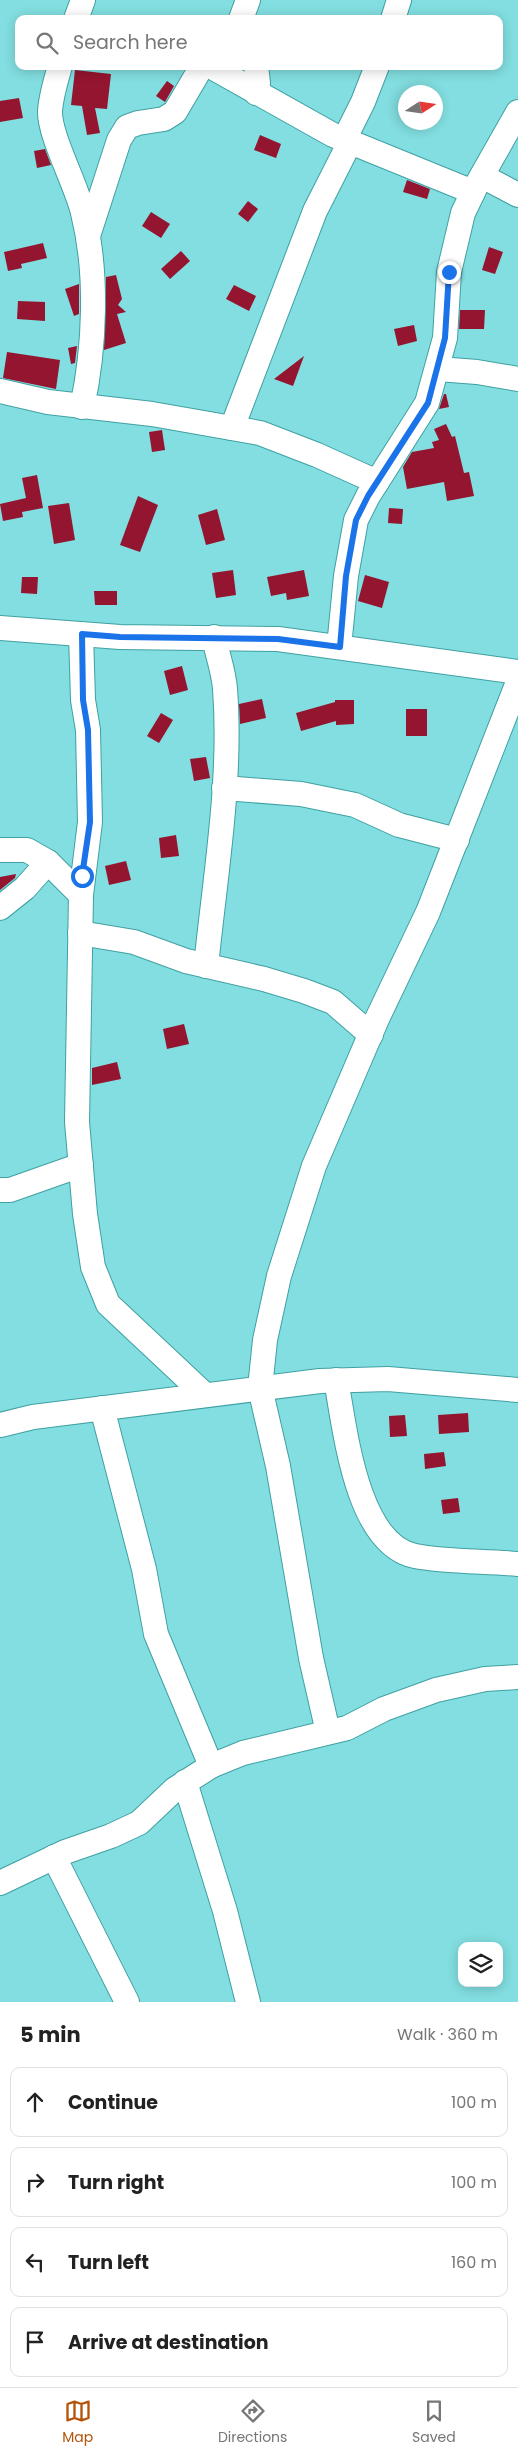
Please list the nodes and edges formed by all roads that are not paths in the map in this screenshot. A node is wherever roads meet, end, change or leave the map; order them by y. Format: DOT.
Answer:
graph roads {
  1 [pos="248,0"];
  2 [pos="399,0"];
  3 [pos="242,15"];
  4 [pos="394,15"];
  5 [pos="59,70"];
  6 [pos="200,70"];
  7 [pos="217,70"];
  8 [pos="256,70"];
  9 [pos="376,70"];
  10 [pos="256,93"];
  11 [pos="518,112"];
  12 [pos="347,141"];
  13 [pos="477,184"];
  14 [pos="518,195"];
  15 [pos="87,239"];
  16 [pos="438,369"];
  17 [pos="518,379"];
  18 [pos="0,391"];
  19 [pos="82,407"];
  20 [pos="232,428"];
  21 [pos="377,482"];
  22 [pos="0,628"];
  23 [pos="82,634"];
  24 [pos="214,637"];
  25 [pos="340,647"];
  26 [pos="518,672"];
  27 [pos="518,682"];
  28 [pos="224,788"];
  29 [pos="457,840"];
  30 [pos="0,850"];
  31 [pos="48,862"];
  32 [pos="81,895"];
  33 [pos="0,908"];
  34 [pos="80,933"];
  35 [pos="206,966"];
  36 [pos="370,1035"];
  37 [pos="81,1165"];
  38 [pos="0,1190"];
  39 [pos="336,1380"];
  40 [pos="260,1388"];
  41 [pos="518,1390"];
  42 [pos="205,1395"];
  43 [pos="102,1408"];
  44 [pos="0,1425"];
  45 [pos="518,1564"];
  46 [pos="518,1677"];
  47 [pos="328,1732"];
  48 [pos="212,1766"];
  49 [pos="185,1782"];
  50 [pos="54,1856"];
  51 [pos="0,1883"];
  52 [pos="127,2002"];
  53 [pos="248,2002"];
  1 -- 3 [label="street"];
  2 -- 4 [label="street"];
  5 -- 15 [label="street"];
  6 -- 15 [label="street"];
  7 -- 10 [label="street"];
  8 -- 10 [label="street"];
  9 -- 12 [label="street"];
  10 -- 12 [label="street"];
  11 -- 13 [label="street"];
  12 -- 13 [label="street"];
  12 -- 20 [label="street"];
  13 -- 14 [label="street"];
  13 -- 16 [label="street"];
  15 -- 19 [label="street"];
  16 -- 17 [label="street"];
  16 -- 21 [label="street"];
  18 -- 19 [label="street"];
  19 -- 20 [label="street"];
  20 -- 21 [label="street"];
  21 -- 25 [label="street"];
  22 -- 23 [label="street"];
  23 -- 24 [label="street"];
  23 -- 32 [label="street"];
  24 -- 25 [label="street"];
  24 -- 28 [label="street"];
  25 -- 26 [label="street"];
  27 -- 29 [label="street"];
  28 -- 29 [label="street"];
  28 -- 35 [label="street"];
  29 -- 36 [label="street"];
  30 -- 31 [label="street"];
  31 -- 32 [label="street"];
  31 -- 33 [label="street"];
  32 -- 34 [label="street"];
  34 -- 35 [label="street"];
  34 -- 37 [label="street"];
  35 -- 36 [label="street"];
  36 -- 40 [label="street"];
  37 -- 38 [label="street"];
  37 -- 42 [label="street"];
  39 -- 40 [label="street"];
  39 -- 41 [label="street"];
  39 -- 45 [label="street"];
  40 -- 42 [label="street"];
  40 -- 47 [label="street"];
  42 -- 43 [label="street"];
  43 -- 44 [label="street"];
  43 -- 48 [label="street"];
  46 -- 47 [label="street"];
  47 -- 48 [label="street"];
  48 -- 49 [label="street"];
  49 -- 50 [label="street"];
  49 -- 53 [label="street"];
  50 -- 51 [label="street"];
  50 -- 52 [label="street"];
}
